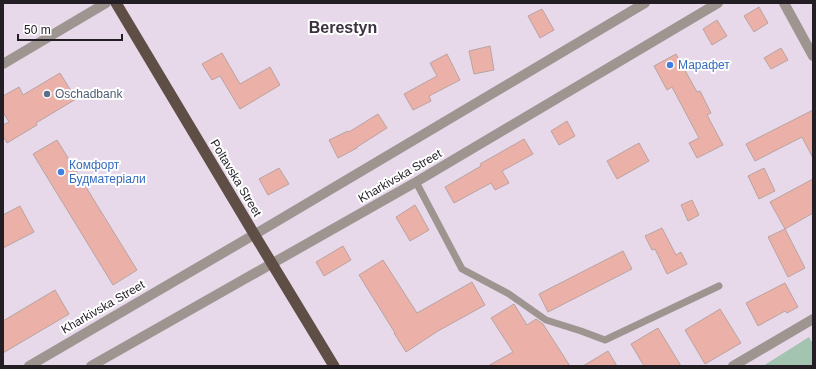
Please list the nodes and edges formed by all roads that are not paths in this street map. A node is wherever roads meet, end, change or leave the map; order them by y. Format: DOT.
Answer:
graph roads {
  1 [pos="106,3"];
  2 [pos="116,3"];
  3 [pos="645,3"];
  4 [pos="718,3"];
  5 [pos="784,3"];
  6 [pos="813,56"];
  7 [pos="3,64"];
  8 [pos="416,182"];
  9 [pos="254,234"];
  10 [pos="272,264"];
  11 [pos="719,286"];
  12 [pos="813,319"];
  13 [pos="29,366"];
  14 [pos="91,366"];
  15 [pos="334,366"];
  16 [pos="733,366"];
  1 -- 7 [label="street"];
  2 -- 9 [label="highway, Poltavska Street"];
  3 -- 9 [label="street, Kharkivska Street"];
  4 -- 8 [label="street, Kharkivska Street"];
  5 -- 6 [label="street"];
  8 -- 10 [label="street, Kharkivska Street"];
  8 -- 11 [label="lane"];
  9 -- 10 [label="highway, Poltavska Street"];
  9 -- 13 [label="street, Kharkivska Street"];
  10 -- 14 [label="street, Kharkivska Street"];
  10 -- 15 [label="highway, Poltavska Street"];
  12 -- 16 [label="street"];
}
